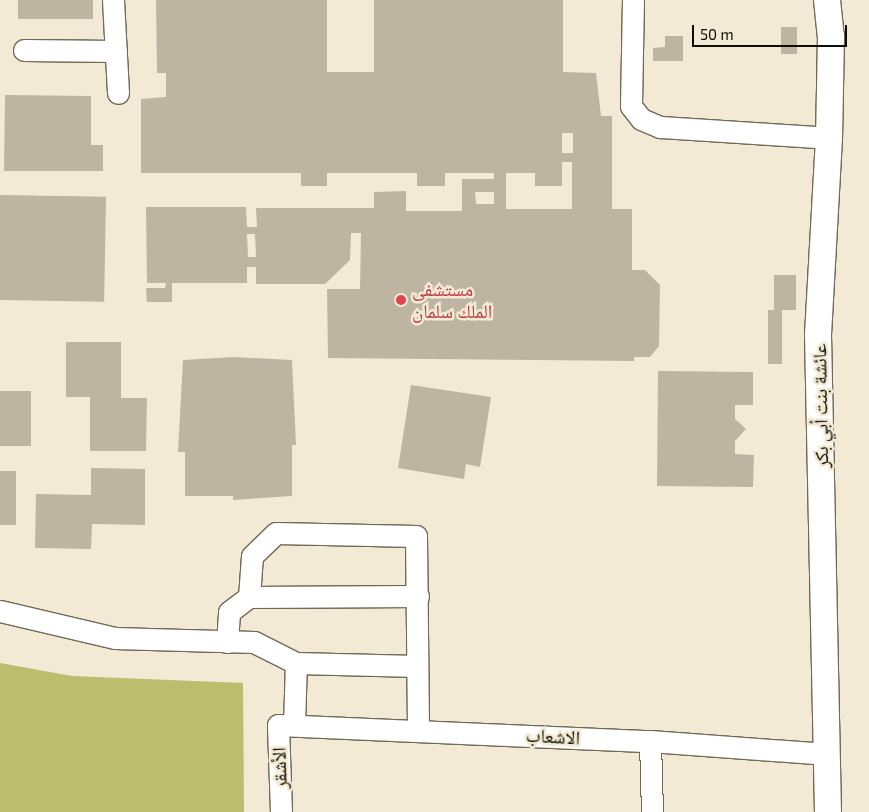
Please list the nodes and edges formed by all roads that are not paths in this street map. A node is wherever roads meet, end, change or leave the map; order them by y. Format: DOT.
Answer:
graph roads {
  1 [pos="113,0"];
  2 [pos="633,0"];
  3 [pos="825,1"];
  4 [pos="24,50"];
  5 [pos="116,51"];
  6 [pos="118,93"];
  7 [pos="829,138"];
  8 [pos="418,596"];
  9 [pos="249,597"];
  10 [pos="0,611"];
  11 [pos="227,642"];
  12 [pos="296,663"];
  13 [pos="416,666"];
  14 [pos="286,725"];
  15 [pos="418,729"];
  16 [pos="650,741"];
  17 [pos="828,754"];
  18 [pos="281,812"];
  19 [pos="652,812"];
  20 [pos="828,812"];
  1 -- 5 [label="street"];
  2 -- 7 [label="street"];
  3 -- 7 [label="main road, عائشة بنت أبي بكر"];
  4 -- 5 [label="street"];
  5 -- 6 [label="street"];
  7 -- 17 [label="main road, عائشة بنت أبي بكر"];
  8 -- 9 [label="street"];
  8 -- 9 [label="street"];
  8 -- 13 [label="street"];
  9 -- 11 [label="street"];
  10 -- 11 [label="street"];
  11 -- 12 [label="street"];
  12 -- 13 [label="street"];
  12 -- 14 [label="street, الأشقر"];
  13 -- 15 [label="street"];
  14 -- 15 [label="street, الاشعاب"];
  14 -- 18 [label="street, الأشقر"];
  15 -- 16 [label="street, الاشعاب"];
  16 -- 17 [label="street, الاشعاب"];
  16 -- 19 [label="street"];
  17 -- 20 [label="main road, عائشة بنت أبي بكر"];
}
